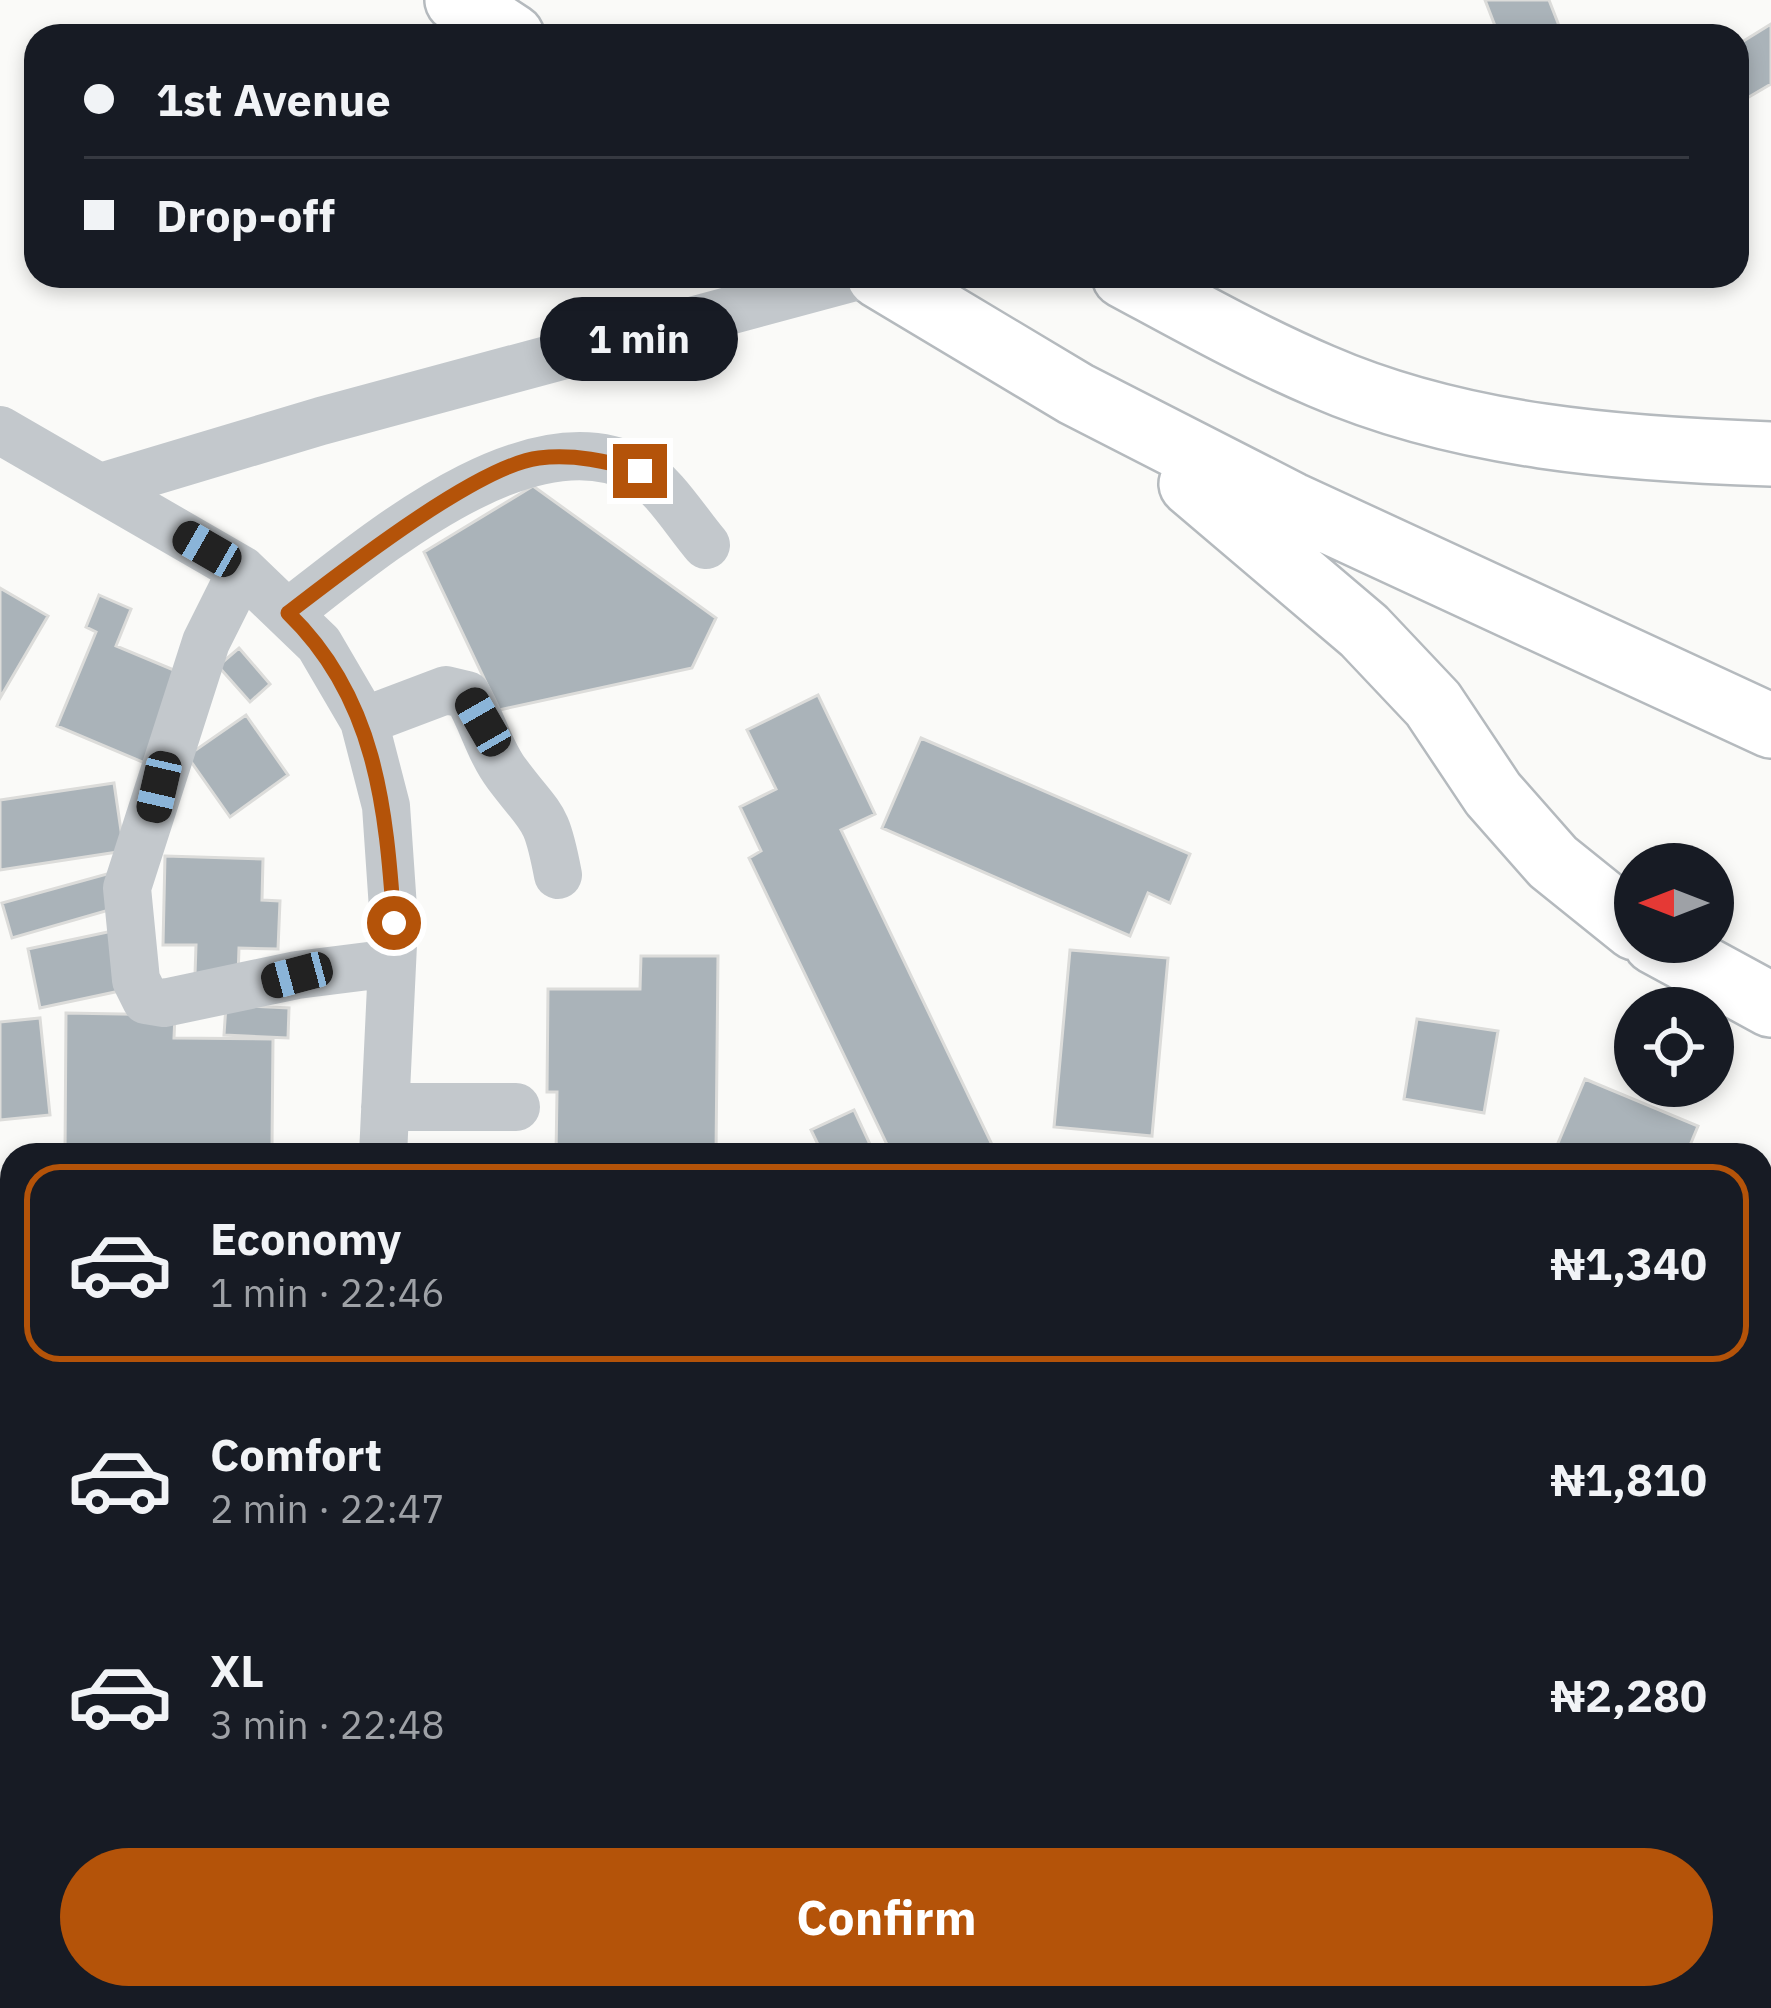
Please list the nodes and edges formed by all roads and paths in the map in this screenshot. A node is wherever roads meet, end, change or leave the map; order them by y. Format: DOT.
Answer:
graph roads {
  1 [pos="457,0"];
  2 [pos="494,24"];
  3 [pos="814,288"];
  4 [pos="899,288"];
  5 [pos="1148,288"];
  6 [pos="1076,394"];
  7 [pos="0,430"];
  8 [pos="1771,454"];
  9 [pos="100,487"];
  10 [pos="706,544"];
  11 [pos="242,570"];
  12 [pos="288,613"];
  13 [pos="364,721"];
  14 [pos="1771,726"];
  15 [pos="558,875"];
  16 [pos="1614,911"];
  17 [pos="1694,963"];
  18 [pos="392,964"];
  19 [pos="1771,1005"];
  20 [pos="385,1107"];
  21 [pos="516,1107"];
  22 [pos="384,1143"];
  1 -- 2 [label="main road"];
  3 -- 9 [label="street"];
  4 -- 6 [label="main road"];
  5 -- 8 [label="main road"];
  6 -- 14 [label="main road"];
  6 -- 16 [label="main road"];
  7 -- 9 [label="street"];
  9 -- 11 [label="street"];
  10 -- 12 [label="street"];
  11 -- 12 [label="street"];
  11 -- 18 [label="street"];
  12 -- 13 [label="street"];
  13 -- 15 [label="street"];
  13 -- 18 [label="street"];
  17 -- 19 [label="main road"];
  18 -- 20 [label="street"];
  20 -- 21 [label="street"];
  20 -- 22 [label="street"];
}
